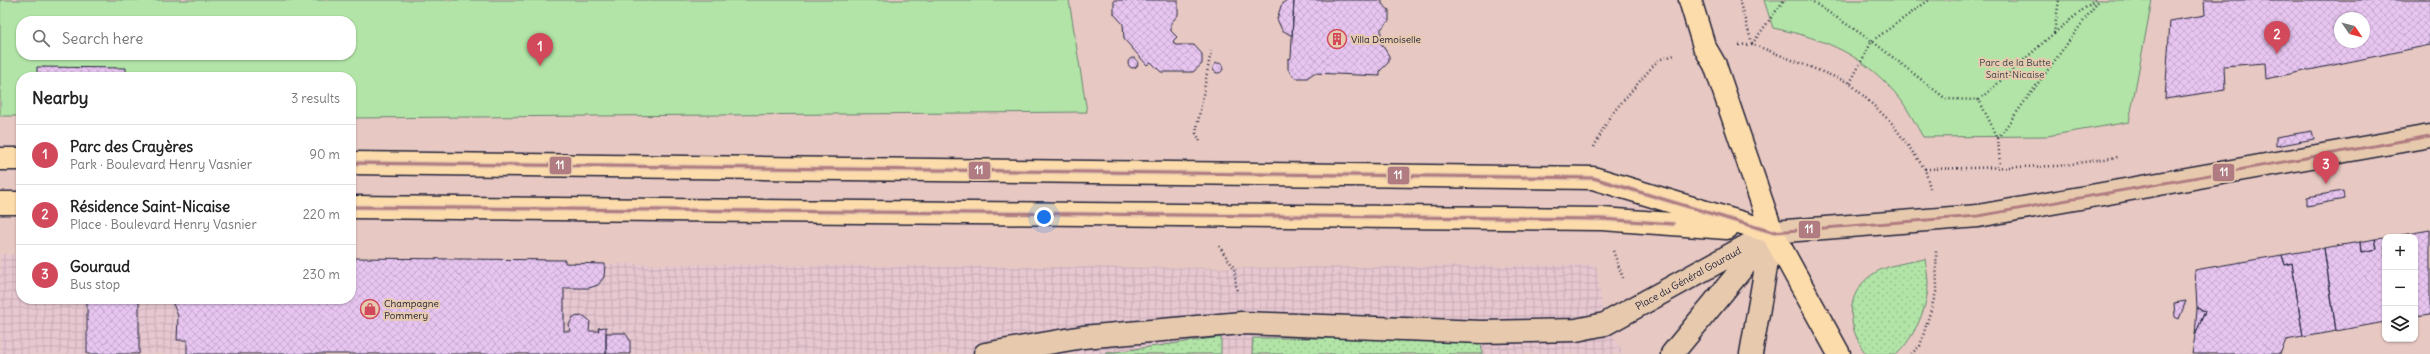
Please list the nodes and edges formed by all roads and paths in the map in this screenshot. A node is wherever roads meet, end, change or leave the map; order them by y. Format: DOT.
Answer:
graph roads {
  1 [pos="1690,0"];
  2 [pos="1739,0"];
  3 [pos="1784,0"];
  4 [pos="1810,0"];
  5 [pos="1929,0"];
  6 [pos="2059,0"];
  7 [pos="2095,0"];
  8 [pos="2100,0"];
  9 [pos="2054,33"];
  10 [pos="1872,40"];
  11 [pos="1752,44"];
  12 [pos="1704,46"];
  13 [pos="1850,83"];
  14 [pos="1979,100"];
  15 [pos="2430,136"];
  16 [pos="1998,138"];
  17 [pos="2119,157"];
  18 [pos="0,159"];
  19 [pos="16,159"];
  20 [pos="356,163"];
  21 [pos="2000,166"];
  22 [pos="1925,169"];
  23 [pos="1593,178"];
  24 [pos="1931,196"];
  25 [pos="0,203"];
  26 [pos="16,203"];
  27 [pos="356,207"];
  28 [pos="1602,219"];
  29 [pos="1772,232"];
  30 [pos="1936,245"];
  31 [pos="1633,308"];
  32 [pos="985,354"];
  33 [pos="1672,354"];
  34 [pos="1751,354"];
  35 [pos="1839,354"];
  36 [pos="1911,354"];
  1 -- 12 [label="main road"];
  2 -- 11 [label="path"];
  3 -- 11 [label="path"];
  4 -- 10 [label="path"];
  5 -- 10 [label="path"];
  6 -- 9 [label="path"];
  7 -- 9 [label="path"];
  8 -- 16 [label="path"];
  9 -- 14 [label="path"];
  10 -- 13 [label="path"];
  10 -- 14 [label="path"];
  11 -- 12 [label="path"];
  11 -- 13 [label="path"];
  12 -- 23 [label="path"];
  12 -- 29 [label="main road"];
  13 -- 22 [label="path"];
  14 -- 16 [label="path"];
  15 -- 29 [label="main road"];
  16 -- 21 [label="path"];
  17 -- 21 [label="path"];
  18 -- 19 [label="main road"];
  20 -- 23 [label="main road"];
  21 -- 22 [label="path"];
  22 -- 24 [label="path"];
  23 -- 29 [label="main road"];
  25 -- 26 [label="main road"];
  27 -- 28 [label="main road"];
  28 -- 29 [label="main road"];
  28 -- 31 [label="path"];
  29 -- 31 [label="main road, Place du Général Gouraud"];
  29 -- 33 [label="main road, Place du Général Gouraud"];
  29 -- 34 [label="main road"];
  29 -- 35 [label="main road"];
  30 -- 36 [label="path"];
  31 -- 32 [label="main road, Place du Général Gouraud"];
}
